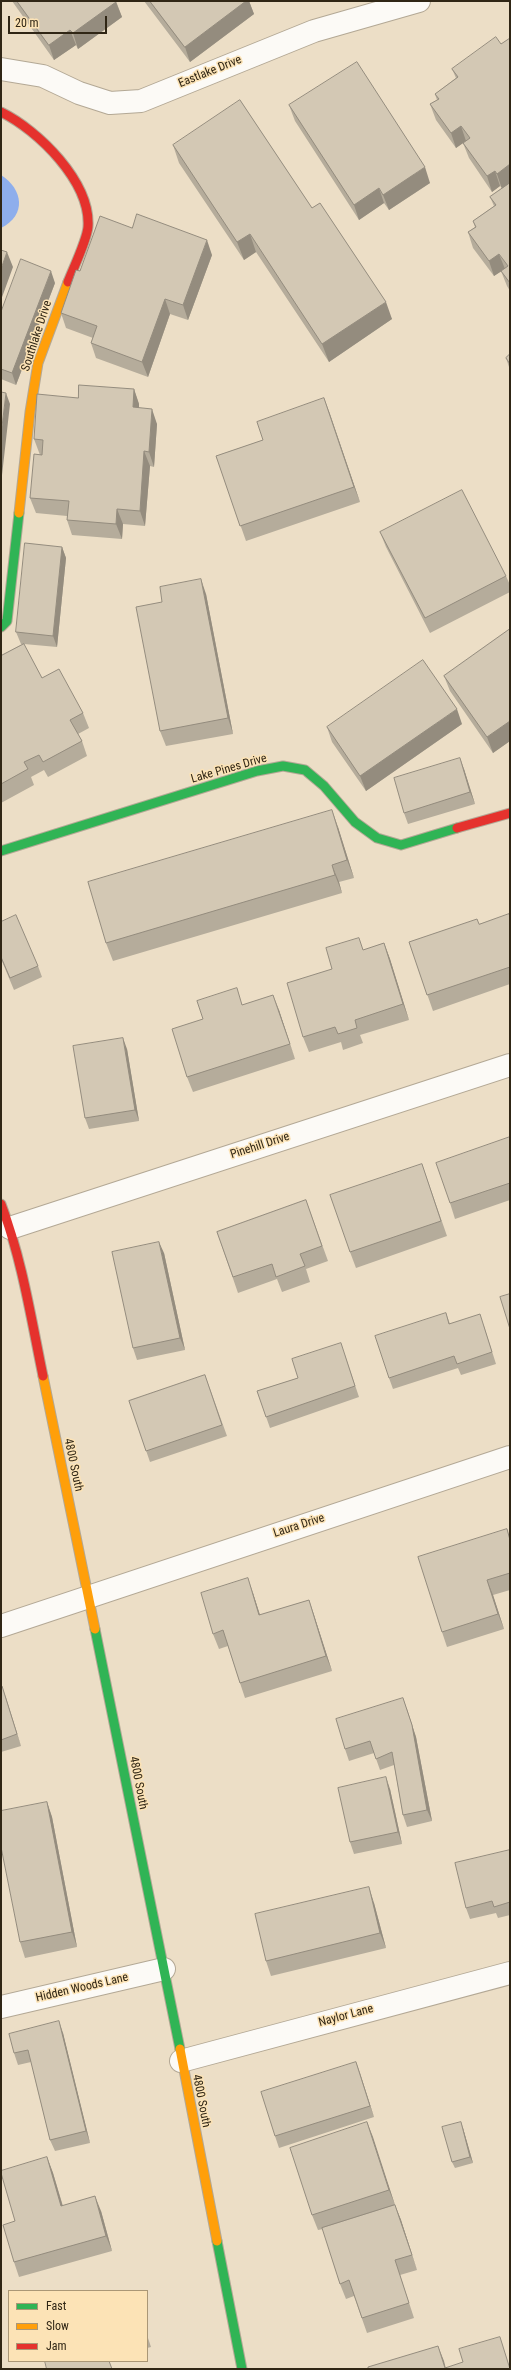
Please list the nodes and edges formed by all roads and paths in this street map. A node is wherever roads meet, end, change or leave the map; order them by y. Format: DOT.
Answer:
graph roads {
  1 [pos="419,1"];
  2 [pos="1,69"];
  3 [pos="1,112"];
  4 [pos="1,627"];
  5 [pos="510,812"];
  6 [pos="1,852"];
  7 [pos="510,1065"];
  8 [pos="1,1204"];
  9 [pos="10,1228"];
  10 [pos="510,1457"];
  11 [pos="88,1596"];
  12 [pos="1,1626"];
  13 [pos="164,1969"];
  14 [pos="510,1973"];
  15 [pos="1,2007"];
  16 [pos="182,2061"];
  17 [pos="242,2369"];
  1 -- 2 [label="street, Eastlake Drive"];
  3 -- 4 [label="street, Southlake Drive"];
  5 -- 6 [label="street, Lake Pines Drive"];
  7 -- 9 [label="street, Pinehill Drive"];
  8 -- 9 [label="street, 4800 South"];
  9 -- 11 [label="street, 4800 South"];
  10 -- 11 [label="street, Laura Drive"];
  11 -- 12 [label="street, Laura Drive"];
  11 -- 13 [label="street, 4800 South"];
  13 -- 15 [label="street, Hidden Woods Lane"];
  13 -- 16 [label="street, 4800 South"];
  14 -- 16 [label="street, Naylor Lane"];
  16 -- 17 [label="street, 4800 South"];
}
